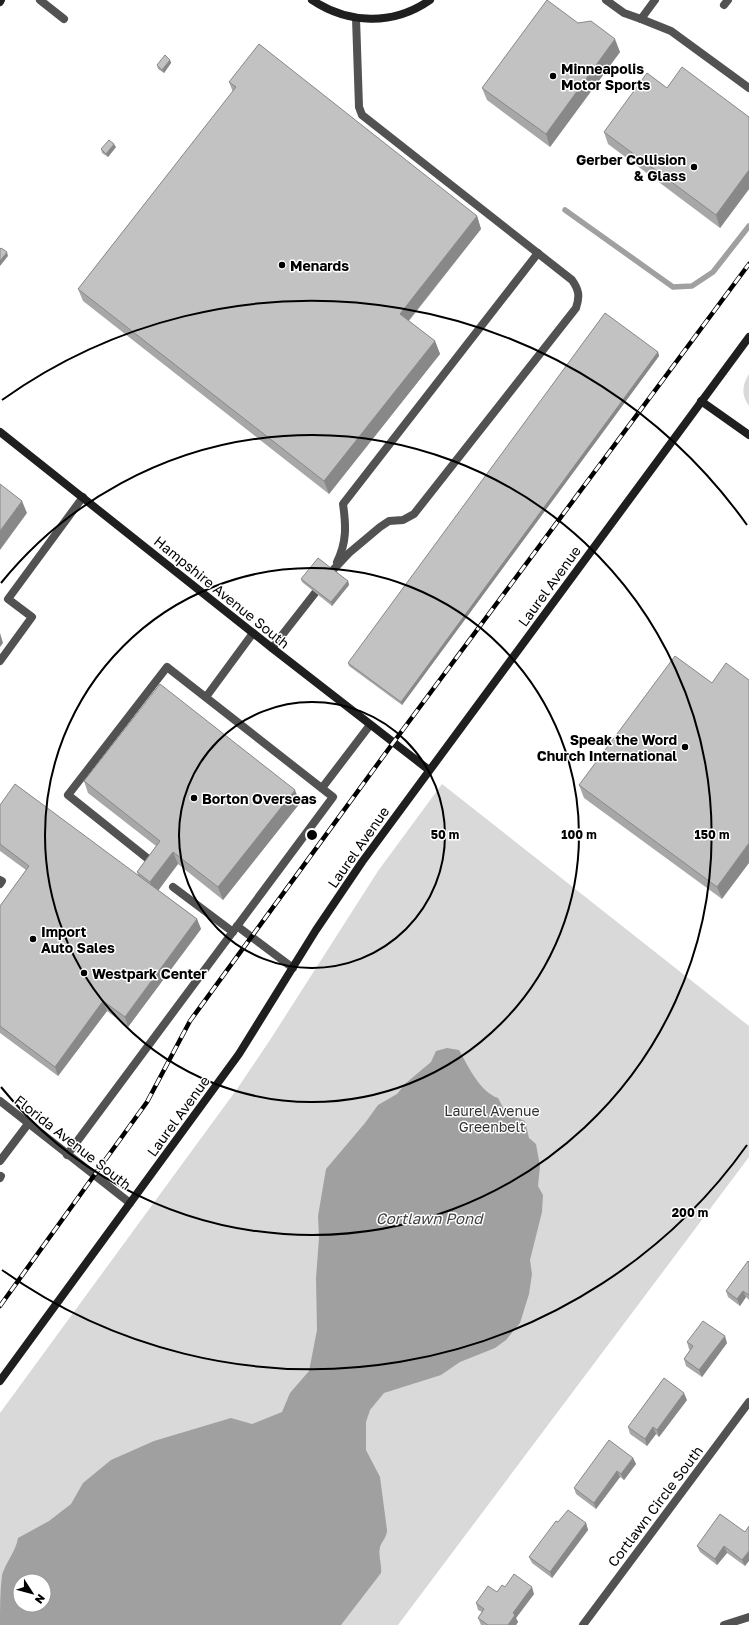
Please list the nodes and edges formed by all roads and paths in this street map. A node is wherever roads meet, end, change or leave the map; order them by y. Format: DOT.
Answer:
graph roads {
  1 [pos="40,0"];
  2 [pos="312,0"];
  3 [pos="430,0"];
  4 [pos="606,0"];
  5 [pos="656,0"];
  6 [pos="356,18"];
  7 [pos="64,19"];
  8 [pos="641,19"];
  9 [pos="749,88"];
  10 [pos="538,253"];
  11 [pos="749,337"];
  12 [pos="701,401"];
  13 [pos="0,432"];
  14 [pos="749,435"];
  15 [pos="83,497"];
  16 [pos="316,593"];
  17 [pos="253,633"];
  18 [pos="272,648"];
  19 [pos="0,661"];
  20 [pos="206,697"];
  21 [pos="370,725"];
  22 [pos="429,770"];
  23 [pos="322,788"];
  24 [pos="147,858"];
  25 [pos="0,880"];
  26 [pos="0,884"];
  27 [pos="173,887"];
  28 [pos="235,929"];
  29 [pos="293,968"];
  30 [pos="0,1102"];
  31 [pos="28,1124"];
  32 [pos="67,1155"];
  33 [pos="0,1161"];
  34 [pos="130,1203"];
  35 [pos="0,1381"];
  36 [pos="749,1402"];
  37 [pos="749,1617"];
  38 [pos="583,1625"];
  39 [pos="724,1625"];
  1 -- 7 [label="street"];
  2 -- 6 [label="street"];
  3 -- 6 [label="street"];
  4 -- 8 [label="street"];
  5 -- 8 [label="street"];
  6 -- 10 [label="street"];
  8 -- 9 [label="street"];
  10 -- 10 [label="street"];
  11 -- 12 [label="street, Laurel Avenue"];
  12 -- 14 [label="street"];
  12 -- 22 [label="street, Laurel Avenue"];
  13 -- 15 [label="street, Hampshire Avenue South"];
  15 -- 17 [label="street, Hampshire Avenue South"];
  15 -- 19 [label="street"];
  16 -- 18 [label="street"];
  17 -- 18 [label="street, Hampshire Avenue South"];
  17 -- 20 [label="street"];
  18 -- 21 [label="street, Hampshire Avenue South"];
  20 -- 23 [label="street"];
  20 -- 24 [label="street"];
  21 -- 22 [label="street, Hampshire Avenue South"];
  21 -- 23 [label="street"];
  22 -- 29 [label="street, Laurel Avenue"];
  23 -- 28 [label="street"];
  25 -- 26 [label="street"];
  27 -- 28 [label="street"];
  28 -- 29 [label="street"];
  28 -- 32 [label="street"];
  29 -- 34 [label="street, Laurel Avenue"];
  30 -- 31 [label="street, Florida Avenue South"];
  31 -- 32 [label="street, Florida Avenue South"];
  31 -- 33 [label="street"];
  32 -- 34 [label="street, Florida Avenue South"];
  34 -- 35 [label="street, Laurel Avenue"];
  36 -- 38 [label="street, Cortlawn Circle South"];
  37 -- 39 [label="street"];
}
